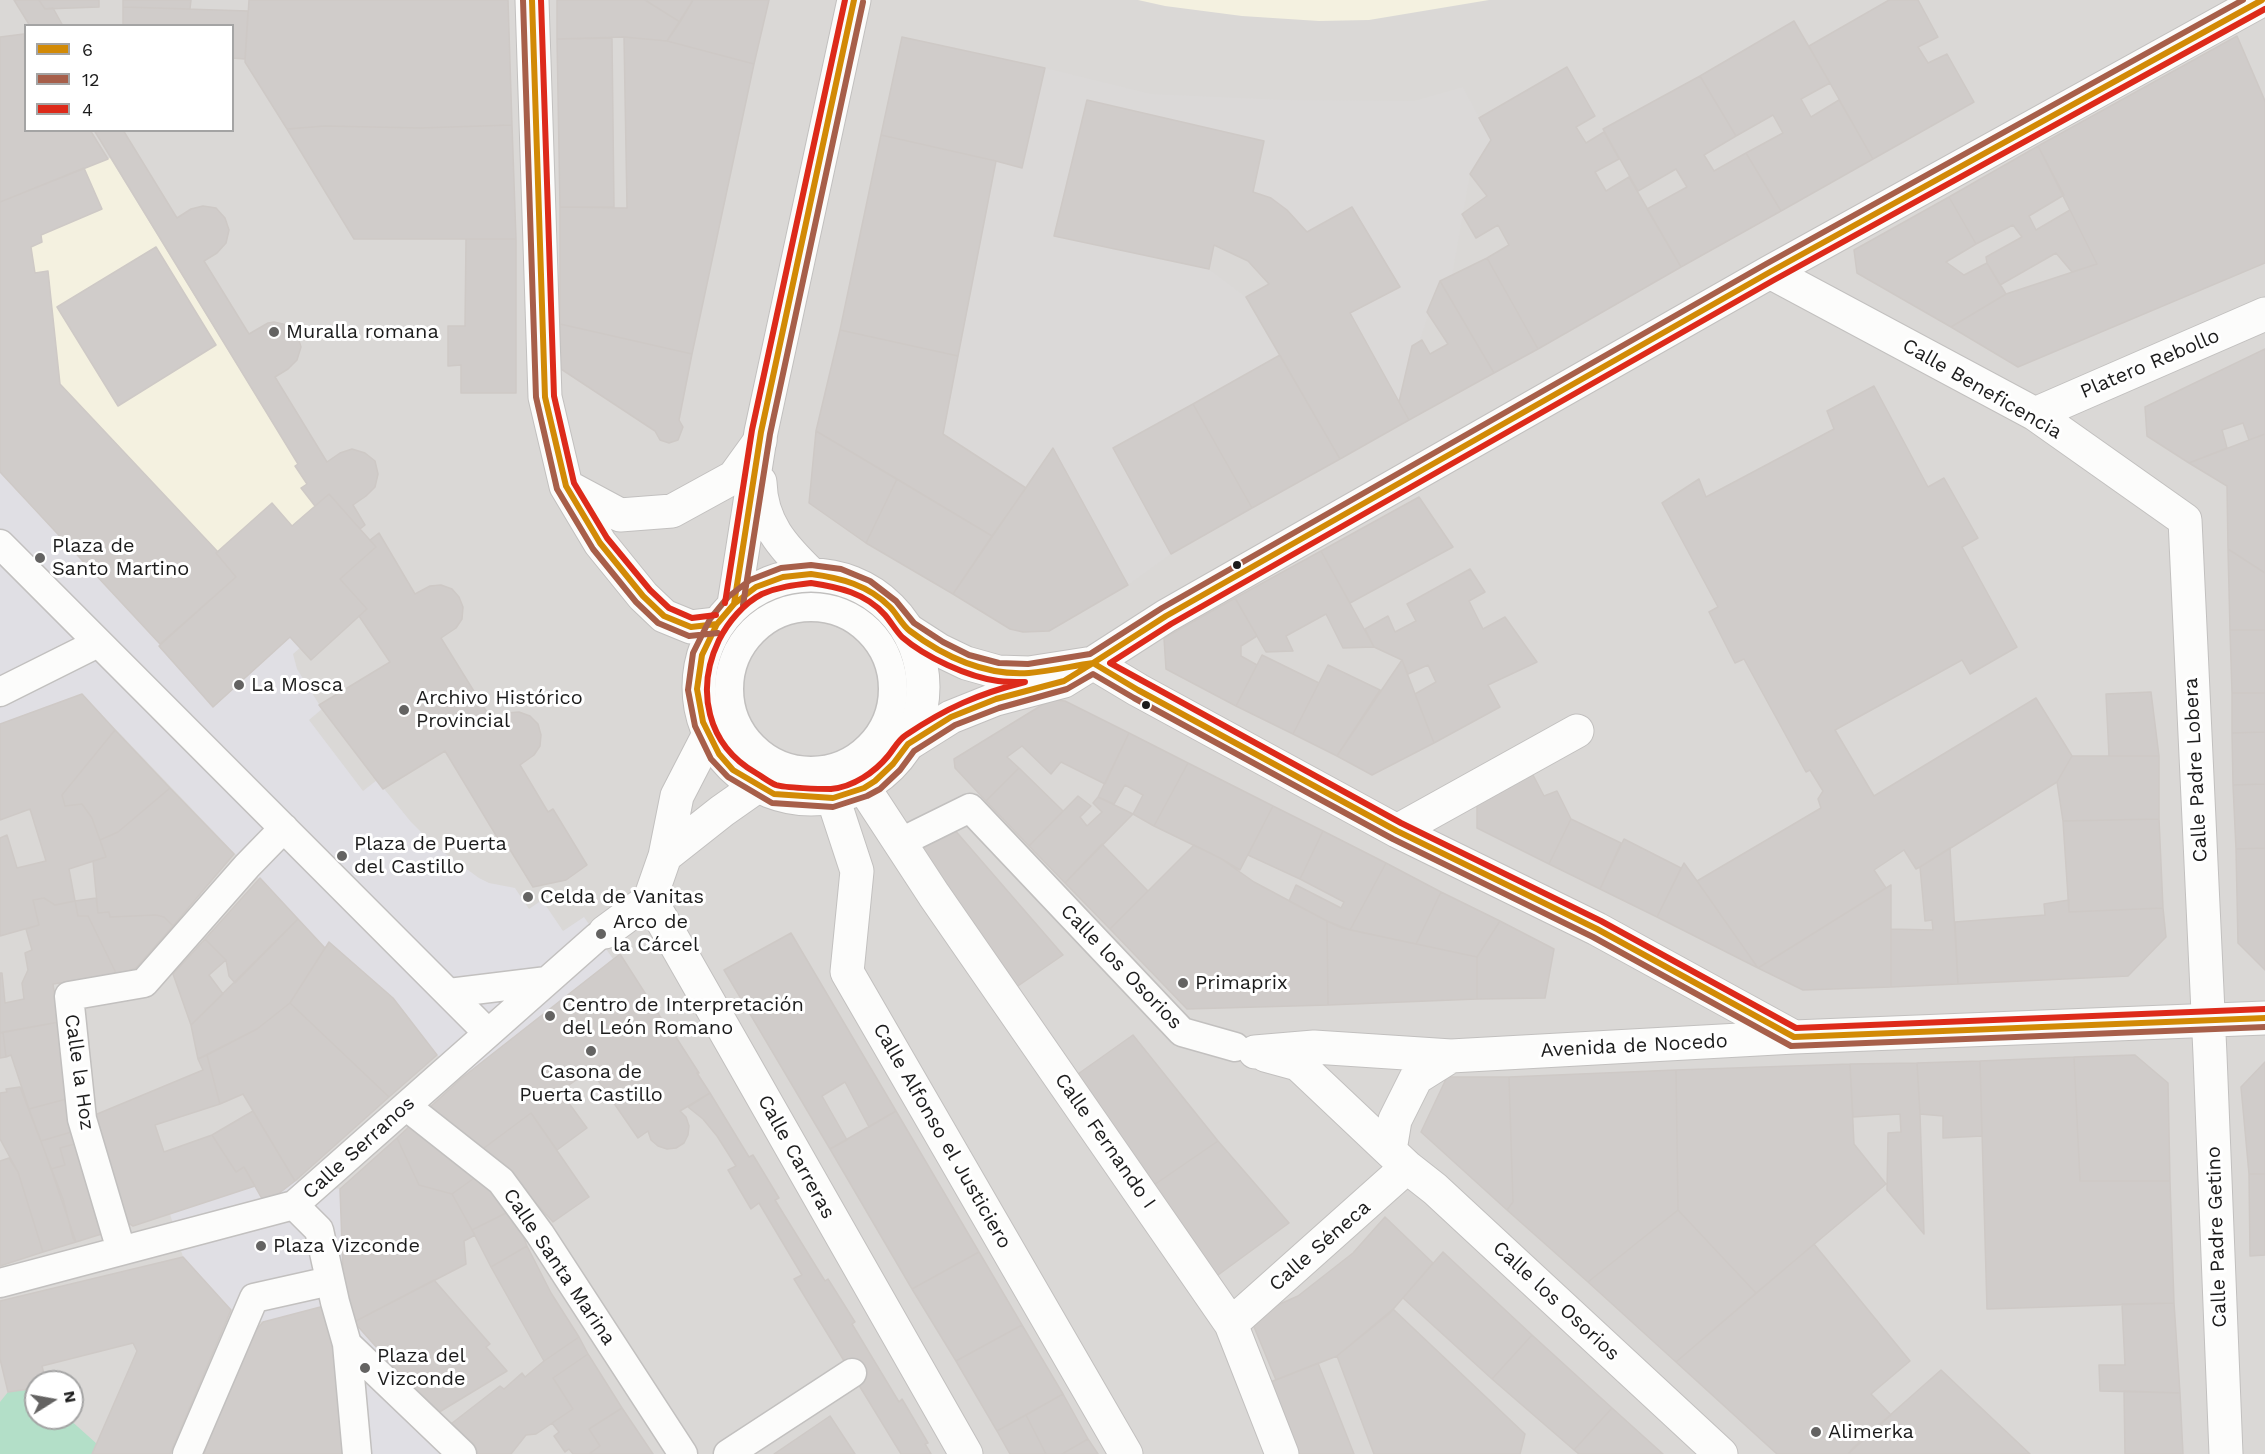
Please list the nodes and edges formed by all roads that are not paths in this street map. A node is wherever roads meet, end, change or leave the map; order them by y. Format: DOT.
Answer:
graph roads {
  1 [pos="532,0"];
  2 [pos="854,0"];
  3 [pos="2262,0"];
  4 [pos="1770,272"];
  5 [pos="2265,314"];
  6 [pos="2035,414"];
  7 [pos="760,441"];
  8 [pos="566,486"];
  9 [pos="2184,520"];
  10 [pos="0,544"];
  11 [pos="811,574"];
  12 [pos="725,614"];
  13 [pos="768,618"];
  14 [pos="908,630"];
  15 [pos="98,643"];
  16 [pos="1094,663"];
  17 [pos="0,692"];
  18 [pos="1577,731"];
  19 [pos="709,734"];
  20 [pos="908,744"];
  21 [pos="759,785"];
  22 [pos="864,788"];
  23 [pos="833,798"];
  24 [pos="284,828"];
  25 [pos="1397,831"];
  26 [pos="899,843"];
  27 [pos="665,856"];
  28 [pos="650,899"];
  29 [pos="601,934"];
  30 [pos="547,981"];
  31 [pos="448,993"];
  32 [pos="2265,1018"];
  33 [pos="2208,1020"];
  34 [pos="488,1032"];
  35 [pos="1794,1037"];
  36 [pos="1245,1049"];
  37 [pos="1451,1056"];
  38 [pos="406,1106"];
  39 [pos="1399,1158"];
  40 [pos="294,1205"];
  41 [pos="121,1250"];
  42 [pos="0,1283"];
  43 [pos="332,1292"];
  44 [pos="1231,1324"];
  45 [pos="347,1344"];
  46 [pos="852,1373"];
  47 [pos="187,1454"];
  48 [pos="357,1454"];
  49 [pos="462,1454"];
  50 [pos="683,1454"];
  51 [pos="728,1454"];
  52 [pos="966,1454"];
  53 [pos="1126,1454"];
  54 [pos="1282,1454"];
  55 [pos="1721,1454"];
  56 [pos="2226,1454"];
  1 -- 8 [label="street"];
  2 -- 7 [label="street"];
  3 -- 4 [label="street"];
  4 -- 6 [label="street, Calle Beneficencia"];
  4 -- 16 [label="street"];
  5 -- 6 [label="street, Platero Rebollo"];
  6 -- 9 [label="street, Calle Beneficencia"];
  7 -- 8 [label="street"];
  7 -- 11 [label="street"];
  7 -- 12 [label="street"];
  8 -- 12 [label="street"];
  9 -- 33 [label="street, Calle Padre Lobera"];
  10 -- 15 [label="street"];
  11 -- 12 [label="street"];
  11 -- 14 [label="street"];
  12 -- 19 [label="street"];
  13 -- 13 [label="street"];
  14 -- 16 [label="street"];
  14 -- 20 [label="street"];
  15 -- 17 [label="street"];
  15 -- 24 [label="street"];
  16 -- 20 [label="street"];
  16 -- 25 [label="street"];
  18 -- 25 [label="street"];
  19 -- 21 [label="street"];
  19 -- 27 [label="street"];
  20 -- 22 [label="street"];
  21 -- 23 [label="street"];
  21 -- 27 [label="street"];
  22 -- 23 [label="street"];
  22 -- 26 [label="street, Calle Fernando I"];
  23 -- 53 [label="street, Calle Alfonso el Justiciero"];
  24 -- 31 [label="street"];
  24 -- 41 [label="street, Calle la Hoz"];
  25 -- 35 [label="street"];
  26 -- 36 [label="street, Calle los Osorios"];
  26 -- 44 [label="street, Calle Fernando I"];
  27 -- 28 [label="street"];
  28 -- 29 [label="street, Calle Serranos"];
  28 -- 52 [label="street, Calle Carreras"];
  29 -- 30 [label="street, Calle Serranos"];
  30 -- 31 [label="street"];
  30 -- 34 [label="street, Calle Serranos"];
  31 -- 34 [label="street"];
  32 -- 33 [label="street, Avenida de Nocedo"];
  33 -- 35 [label="street, Avenida de Nocedo"];
  33 -- 56 [label="street, Calle Padre Getino"];
  34 -- 38 [label="street, Calle Serranos"];
  35 -- 37 [label="street, Avenida de Nocedo"];
  36 -- 37 [label="street, Avenida de Nocedo"];
  36 -- 39 [label="street, Calle los Osorios"];
  37 -- 39 [label="street"];
  38 -- 40 [label="street, Calle Serranos"];
  38 -- 50 [label="street, Calle Santa Marina"];
  39 -- 44 [label="street, Calle Séneca"];
  39 -- 55 [label="street, Calle los Osorios"];
  40 -- 41 [label="street, Calle Serranos"];
  40 -- 43 [label="street"];
  41 -- 42 [label="street, Calle Serranos"];
  43 -- 45 [label="street"];
  43 -- 47 [label="street"];
  44 -- 54 [label="street, Calle Fernando I"];
  45 -- 48 [label="street"];
  45 -- 49 [label="street"];
  46 -- 51 [label="street"];
}
